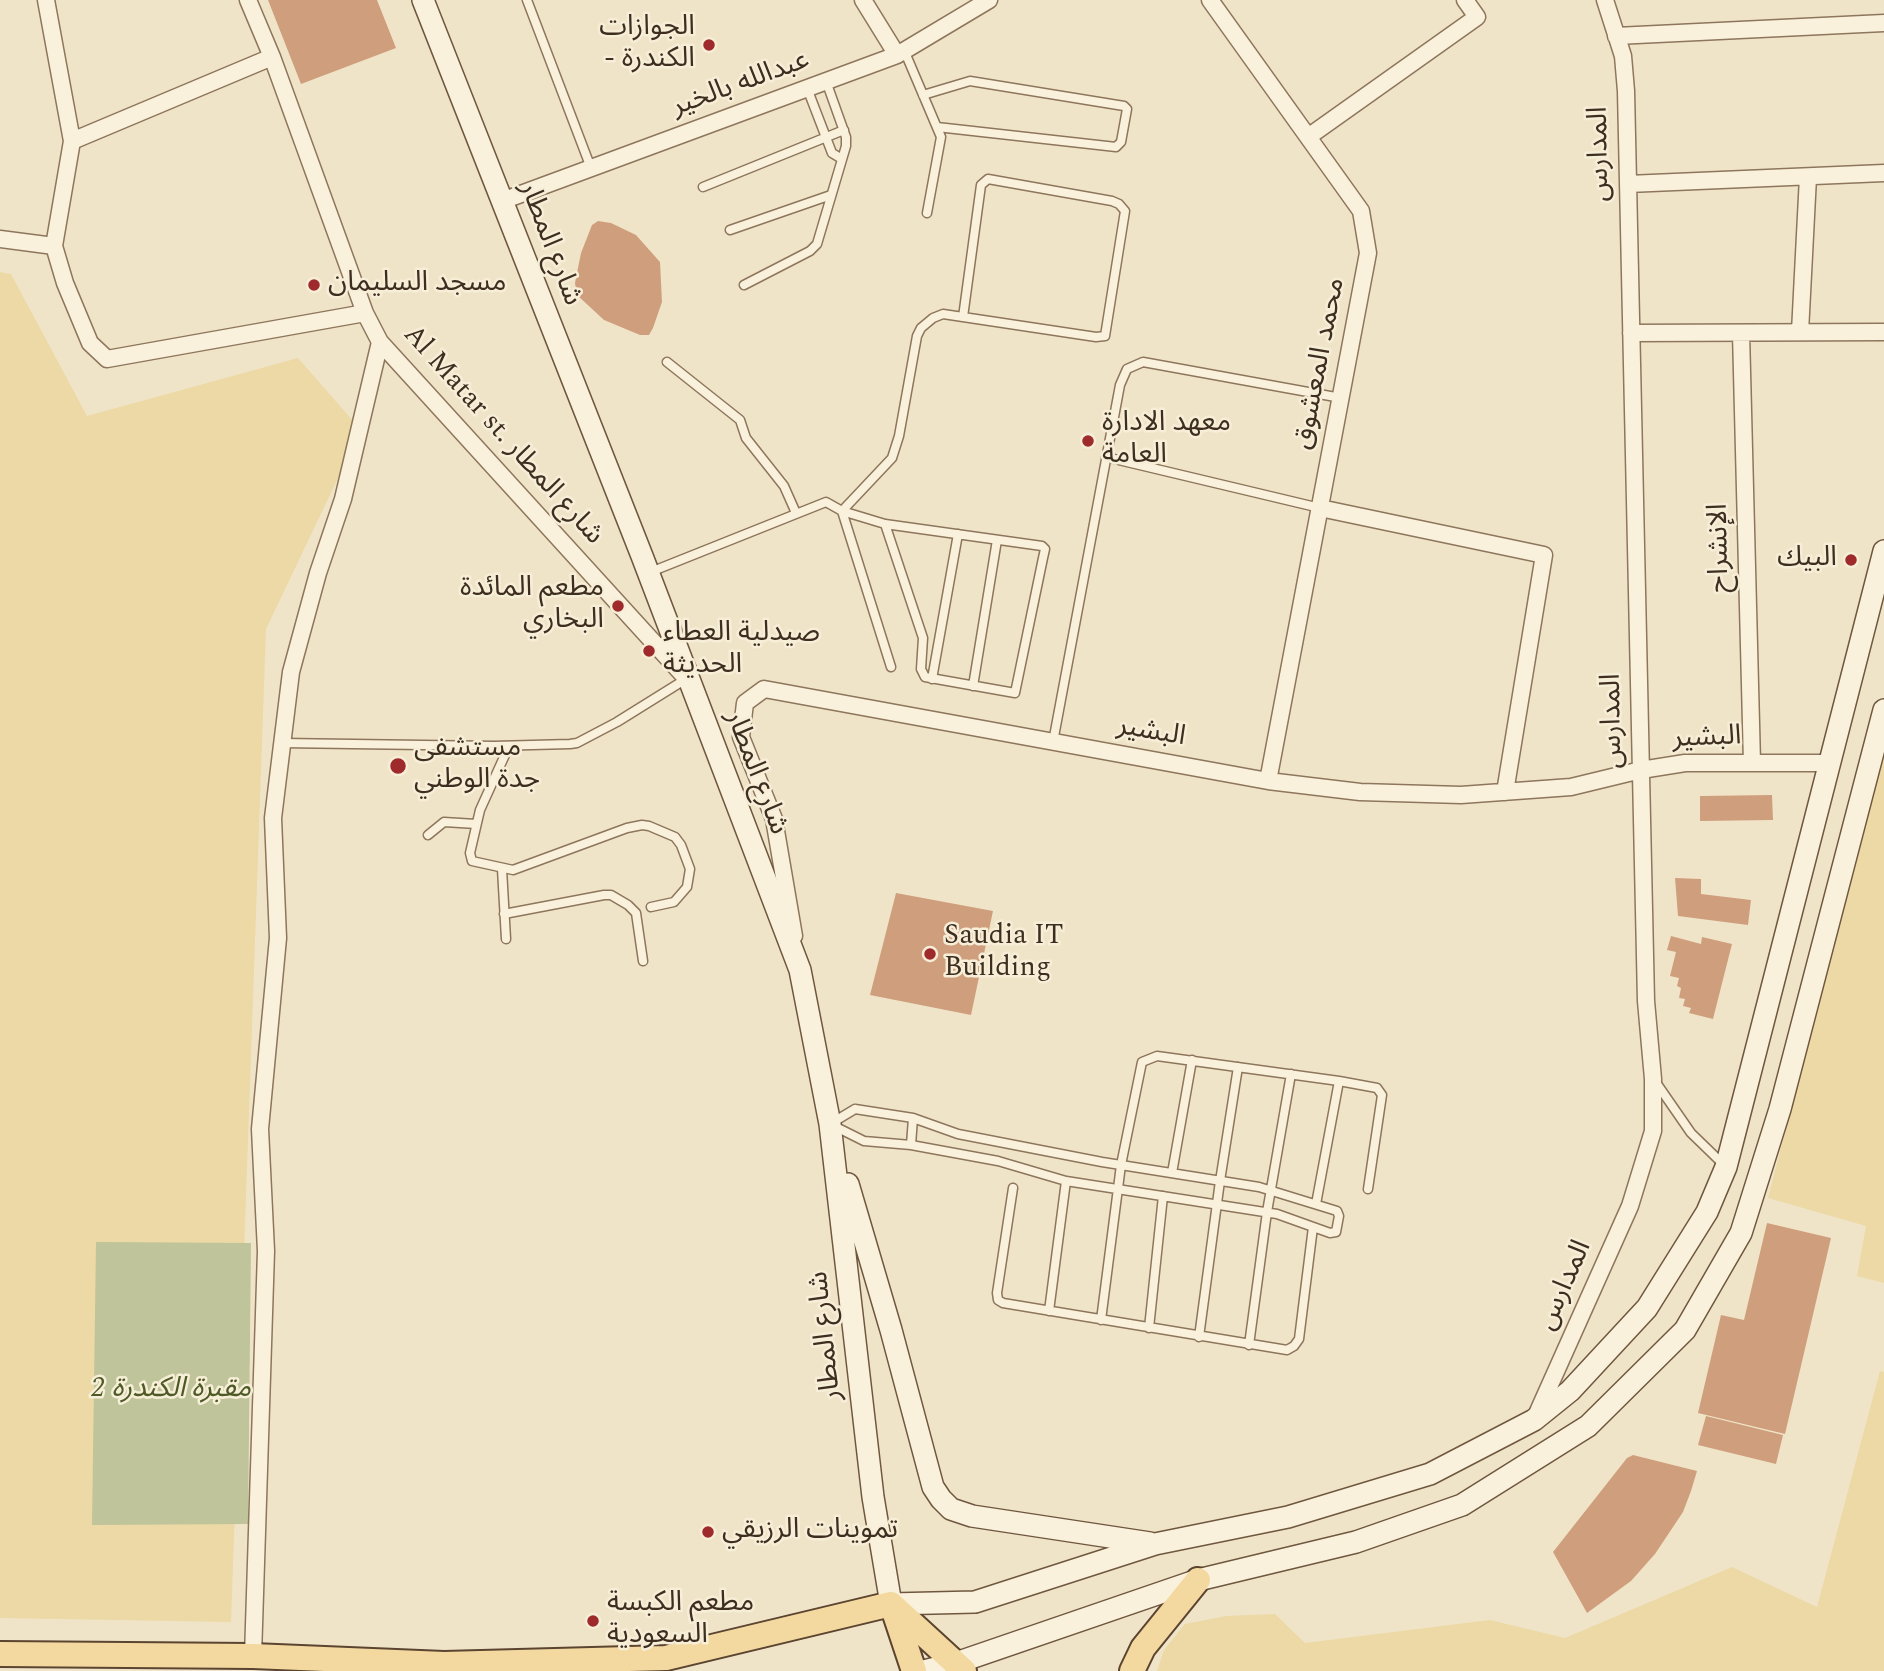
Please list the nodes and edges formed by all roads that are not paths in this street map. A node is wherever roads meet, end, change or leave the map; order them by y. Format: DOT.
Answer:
graph roads {
  1 [pos="46,0"];
  2 [pos="248,0"];
  3 [pos="423,0"];
  4 [pos="527,0"];
  5 [pos="863,0"];
  6 [pos="989,0"];
  7 [pos="1210,0"];
  8 [pos="1465,0"];
  9 [pos="1605,0"];
  10 [pos="1884,23"];
  11 [pos="1616,36"];
  12 [pos="901,52"];
  13 [pos="272,57"];
  14 [pos="826,81"];
  15 [pos="807,88"];
  16 [pos="923,96"];
  17 [pos="937,127"];
  18 [pos="844,130"];
  19 [pos="1308,137"];
  20 [pos="827,138"];
  21 [pos="72,141"];
  22 [pos="842,159"];
  23 [pos="591,168"];
  24 [pos="1884,173"];
  25 [pos="1808,177"];
  26 [pos="1628,184"];
  27 [pos="703,187"];
  28 [pos="831,195"];
  29 [pos="502,201"];
  30 [pos="927,213"];
  31 [pos="730,230"];
  32 [pos="0,239"];
  33 [pos="54,246"];
  34 [pos="744,285"];
  35 [pos="365,313"];
  36 [pos="963,317"];
  37 [pos="1800,332"];
  38 [pos="1884,332"];
  39 [pos="1631,333"];
  40 [pos="1741,333"];
  41 [pos="380,342"];
  42 [pos="667,362"];
  43 [pos="1341,398"];
  44 [pos="1106,457"];
  45 [pos="1320,508"];
  46 [pos="842,511"];
  47 [pos="796,513"];
  48 [pos="885,524"];
  49 [pos="958,534"];
  50 [pos="997,540"];
  51 [pos="1884,551"];
  52 [pos="648,573"];
  53 [pos="891,667"];
  54 [pos="932,679"];
  55 [pos="688,681"];
  56 [pos="972,686"];
  57 [pos="1884,710"];
  58 [pos="1053,742"];
  59 [pos="282,743"];
  60 [pos="509,746"];
  61 [pos="1752,763"];
  62 [pos="1830,763"];
  63 [pos="1641,770"];
  64 [pos="1268,781"];
  65 [pos="1505,792"];
  66 [pos="476,824"];
  67 [pos="428,835"];
  68 [pos="502,869"];
  69 [pos="651,907"];
  70 [pos="504,914"];
  71 [pos="506,939"];
  72 [pos="643,961"];
  73 [pos="800,970"];
  74 [pos="1192,1060"];
  75 [pos="1238,1067"];
  76 [pos="1291,1074"];
  77 [pos="1653,1079"];
  78 [pos="1339,1081"];
  79 [pos="913,1118"];
  80 [pos="830,1124"];
  81 [pos="1000,1142"];
  82 [pos="911,1145"];
  83 [pos="998,1161"];
  84 [pos="1121,1164"];
  85 [pos="1726,1167"];
  86 [pos="1172,1173"];
  87 [pos="1066,1181"];
  88 [pos="1220,1181"];
  89 [pos="1013,1188"];
  90 [pos="1118,1189"];
  91 [pos="1368,1189"];
  92 [pos="1270,1191"];
  93 [pos="1163,1196"];
  94 [pos="1217,1204"];
  95 [pos="1316,1204"];
  96 [pos="1267,1212"];
  97 [pos="1313,1227"];
  98 [pos="1049,1311"];
  99 [pos="1101,1320"];
  100 [pos="1149,1328"];
  101 [pos="1199,1337"];
  102 [pos="1249,1345"];
  103 [pos="1534,1420"];
  104 [pos="1155,1544"];
  105 [pos="1198,1580"];
  106 [pos="891,1604"];
  107 [pos="0,1654"];
  108 [pos="253,1656"];
  109 [pos="960,1667"];
  110 [pos="914,1671"];
  111 [pos="924,1671"];
  112 [pos="1132,1671"];
  1 -- 21 [label="street"];
  2 -- 13 [label="street, Al Matar st. شارع المطار"];
  3 -- 29 [label="main road, شارع المطار"];
  4 -- 23 [label="lane"];
  5 -- 12 [label="street"];
  6 -- 12 [label="street, عبدالله بالخير"];
  7 -- 19 [label="street, محمد المعشوق"];
  8 -- 19 [label="street"];
  9 -- 11 [label="street, المدارس"];
  10 -- 11 [label="street"];
  11 -- 26 [label="street, المدارس"];
  12 -- 14 [label="street, عبدالله بالخير"];
  12 -- 16 [label="lane"];
  13 -- 21 [label="street"];
  13 -- 35 [label="street, Al Matar st. شارع المطار"];
  14 -- 15 [label="street, عبدالله بالخير"];
  14 -- 18 [label="lane"];
  15 -- 20 [label="lane"];
  15 -- 23 [label="street, عبدالله بالخير"];
  16 -- 17 [label="lane"];
  16 -- 17 [label="lane"];
  17 -- 30 [label="lane"];
  18 -- 20 [label="lane"];
  18 -- 22 [label="lane"];
  19 -- 43 [label="street, محمد المعشوق"];
  20 -- 22 [label="lane"];
  20 -- 27 [label="lane"];
  21 -- 33 [label="street"];
  22 -- 28 [label="lane"];
  23 -- 29 [label="street, عبدالله بالخير"];
  24 -- 25 [label="street"];
  25 -- 26 [label="street"];
  25 -- 37 [label="street"];
  26 -- 39 [label="street, المدارس"];
  28 -- 31 [label="lane"];
  28 -- 34 [label="lane"];
  29 -- 52 [label="main road, شارع المطار"];
  32 -- 33 [label="street"];
  33 -- 35 [label="street"];
  35 -- 41 [label="street, Al Matar st. شارع المطار"];
  36 -- 36 [label="lane"];
  36 -- 46 [label="lane"];
  37 -- 38 [label="street"];
  37 -- 40 [label="street"];
  39 -- 40 [label="street"];
  39 -- 63 [label="street, المدارس"];
  40 -- 61 [label="street, الإنشراح"];
  41 -- 55 [label="street, Al Matar st. شارع المطار"];
  41 -- 59 [label="street"];
  42 -- 47 [label="lane"];
  43 -- 44 [label="lane"];
  43 -- 45 [label="street, محمد المعشوق"];
  44 -- 45 [label="lane"];
  44 -- 58 [label="lane"];
  45 -- 64 [label="street, محمد المعشوق"];
  45 -- 65 [label="street"];
  46 -- 47 [label="lane"];
  46 -- 48 [label="lane"];
  46 -- 53 [label="lane"];
  47 -- 52 [label="lane"];
  48 -- 49 [label="lane"];
  48 -- 54 [label="lane"];
  49 -- 50 [label="lane"];
  49 -- 54 [label="lane"];
  50 -- 56 [label="lane"];
  50 -- 56 [label="lane"];
  51 -- 62 [label="main road"];
  52 -- 55 [label="main road, شارع المطار"];
  54 -- 56 [label="lane"];
  55 -- 60 [label="lane"];
  55 -- 73 [label="main road, شارع المطار"];
  57 -- 105 [label="main road"];
  58 -- 64 [label="street, البشير"];
  58 -- 73 [label="street, البشير"];
  59 -- 60 [label="lane"];
  59 -- 108 [label="street"];
  60 -- 66 [label="lane"];
  61 -- 62 [label="street, البشير"];
  61 -- 63 [label="street, البشير"];
  62 -- 85 [label="main road"];
  63 -- 65 [label="street, البشير"];
  63 -- 77 [label="street, المدارس"];
  64 -- 65 [label="street, البشير"];
  66 -- 67 [label="lane"];
  66 -- 68 [label="lane"];
  68 -- 69 [label="lane"];
  68 -- 70 [label="lane"];
  70 -- 71 [label="lane"];
  70 -- 72 [label="lane"];
  73 -- 80 [label="main road, شارع المطار"];
  74 -- 75 [label="lane"];
  74 -- 84 [label="lane"];
  74 -- 86 [label="lane"];
  75 -- 76 [label="lane"];
  75 -- 88 [label="lane"];
  76 -- 78 [label="lane"];
  76 -- 92 [label="lane"];
  77 -- 85 [label="lane"];
  77 -- 103 [label="street, المدارس"];
  78 -- 91 [label="lane"];
  78 -- 95 [label="lane"];
  79 -- 80 [label="lane"];
  79 -- 81 [label="lane"];
  79 -- 82 [label="lane"];
  80 -- 82 [label="lane"];
  80 -- 104 [label="main road"];
  80 -- 106 [label="main road, شارع المطار"];
  81 -- 83 [label="lane"];
  81 -- 84 [label="lane"];
  82 -- 83 [label="lane"];
  83 -- 87 [label="lane"];
  84 -- 86 [label="lane"];
  84 -- 90 [label="lane"];
  85 -- 103 [label="main road"];
  86 -- 88 [label="lane"];
  87 -- 90 [label="lane"];
  87 -- 98 [label="lane"];
  88 -- 92 [label="lane"];
  88 -- 94 [label="lane"];
  89 -- 98 [label="lane"];
  90 -- 93 [label="lane"];
  90 -- 99 [label="lane"];
  92 -- 95 [label="lane"];
  92 -- 96 [label="lane"];
  93 -- 94 [label="lane"];
  93 -- 100 [label="lane"];
  94 -- 96 [label="lane"];
  94 -- 101 [label="lane"];
  95 -- 97 [label="lane"];
  96 -- 97 [label="lane"];
  96 -- 102 [label="lane"];
  97 -- 102 [label="lane"];
  98 -- 99 [label="lane"];
  99 -- 100 [label="lane"];
  100 -- 101 [label="lane"];
  101 -- 102 [label="lane"];
  103 -- 104 [label="main road"];
  104 -- 106 [label="main road"];
  105 -- 109 [label="main road"];
  105 -- 112 [label="main road"];
  106 -- 108 [label="main road"];
  106 -- 109 [label="main road"];
  106 -- 110 [label="main road"];
  107 -- 108 [label="main road"];
  109 -- 111 [label="main road"];
}
